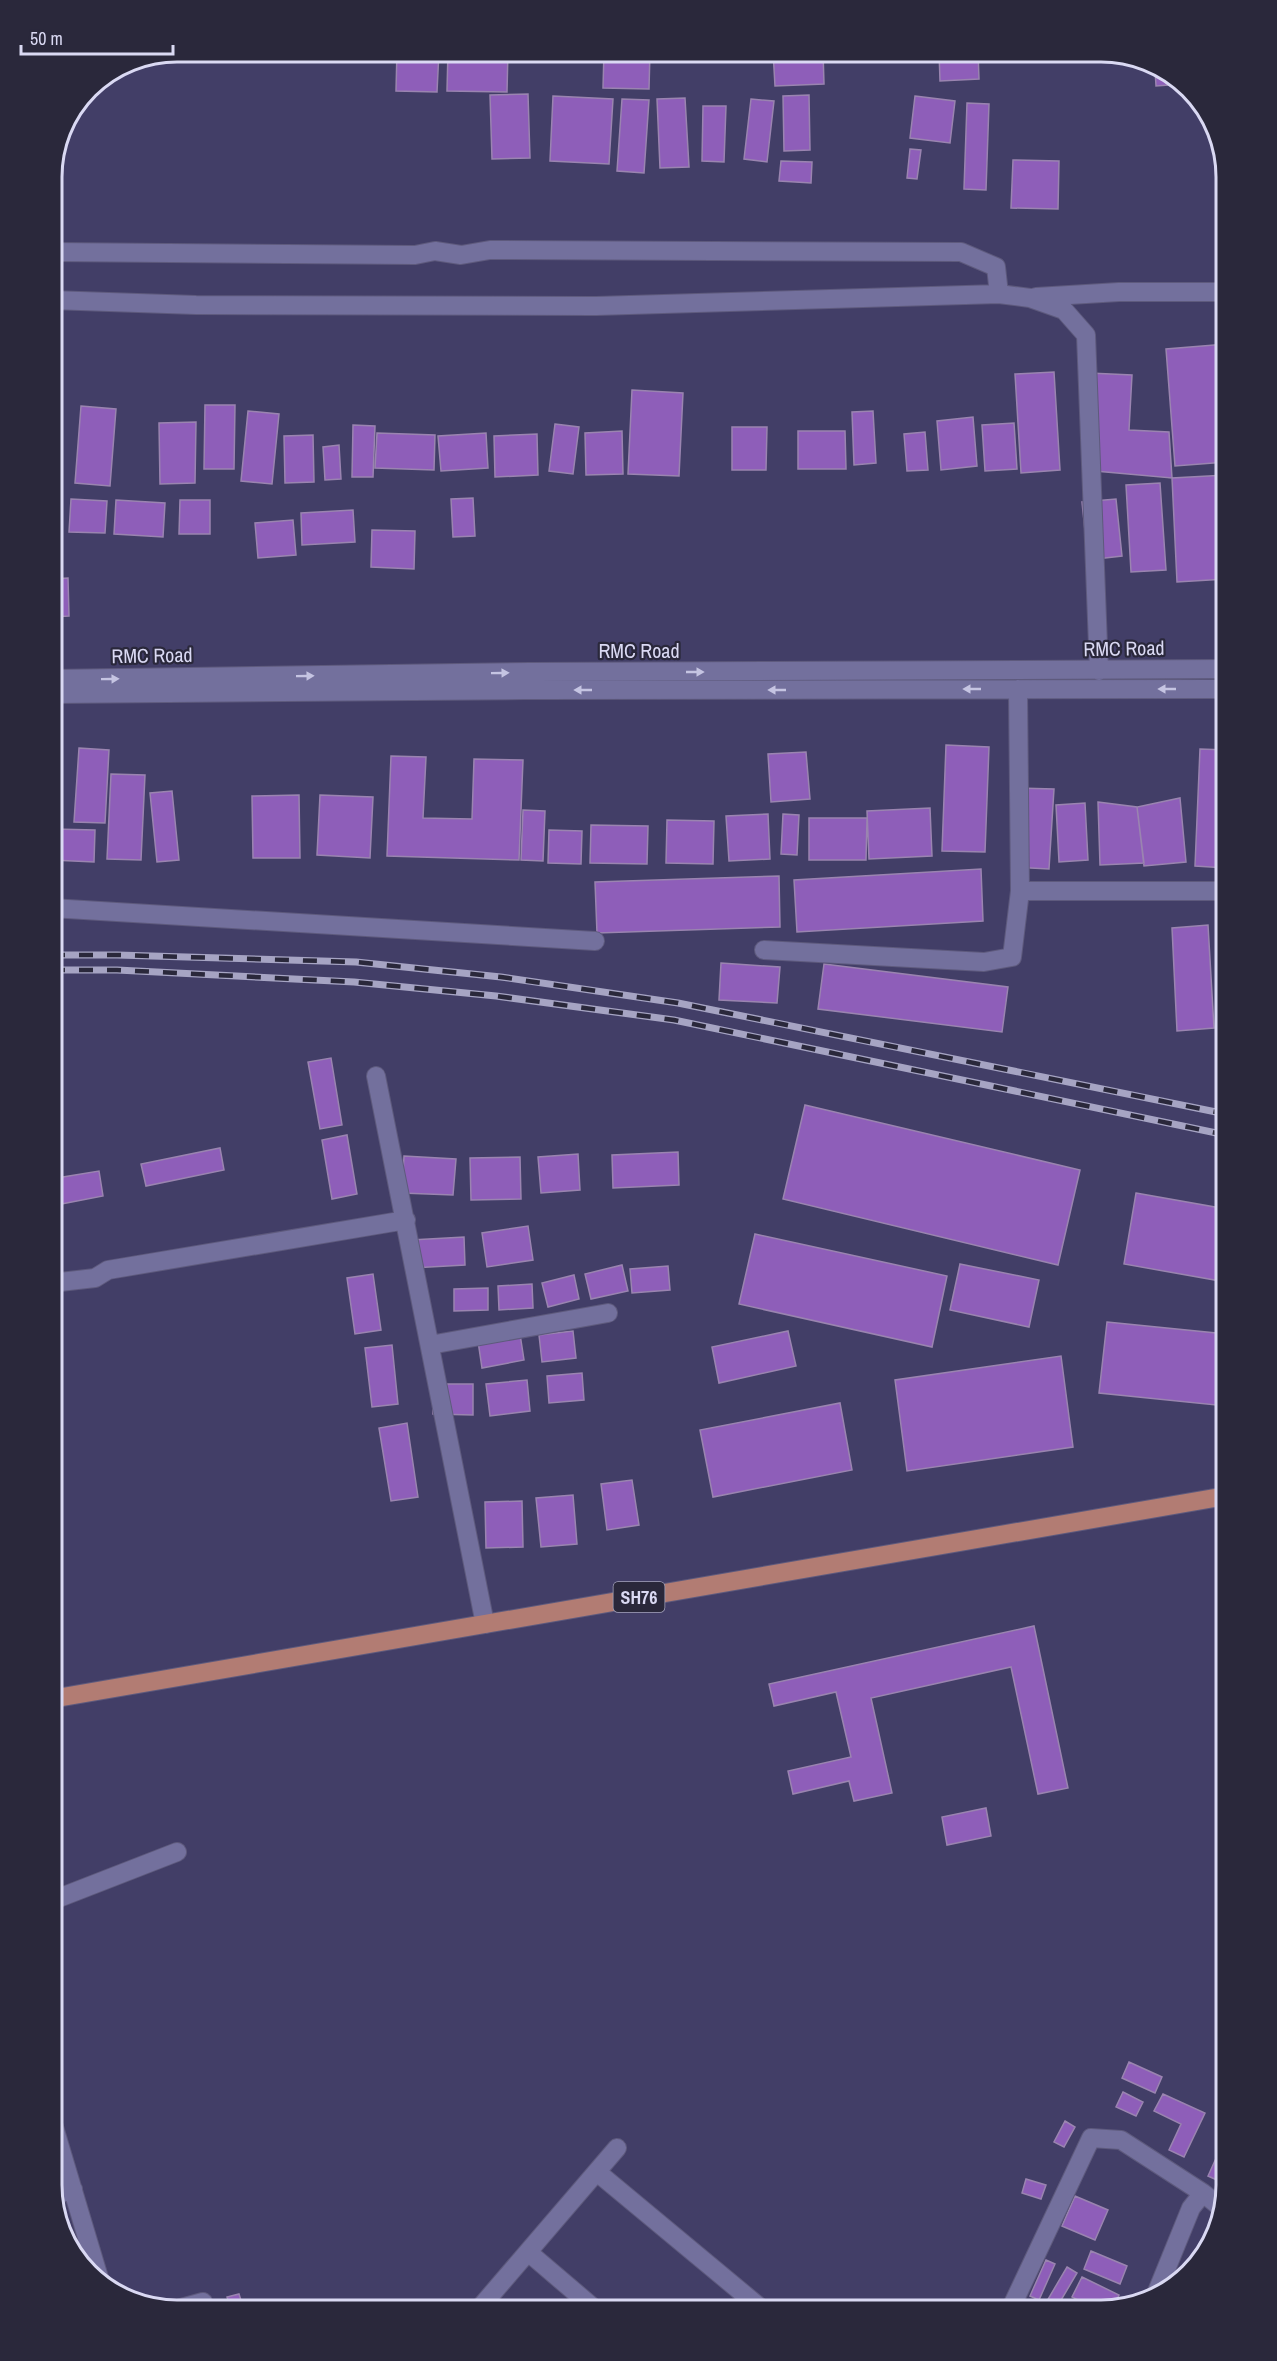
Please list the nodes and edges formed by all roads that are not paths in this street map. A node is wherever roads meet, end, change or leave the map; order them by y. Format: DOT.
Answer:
graph roads {
  1 [pos="62,252"];
  2 [pos="1216,292"];
  3 [pos="999,294"];
  4 [pos="1030,298"];
  5 [pos="62,300"];
  6 [pos="1216,669"];
  7 [pos="1099,671"];
  8 [pos="62,680"];
  9 [pos="1018,689"];
  10 [pos="1216,689"];
  11 [pos="62,694"];
  12 [pos="1020,891"];
  13 [pos="1216,891"];
  14 [pos="62,909"];
  15 [pos="595,941"];
  16 [pos="764,951"];
  17 [pos="376,1076"];
  18 [pos="406,1220"];
  19 [pos="62,1282"];
  20 [pos="608,1313"];
  21 [pos="430,1345"];
  22 [pos="1216,1498"];
  23 [pos="485,1624"];
  24 [pos="62,1698"];
  25 [pos="177,1852"];
  26 [pos="62,1896"];
  27 [pos="617,2148"];
  28 [pos="62,2153"];
  29 [pos="597,2172"];
  30 [pos="73,2189"];
  31 [pos="62,2193"];
  32 [pos="1203,2193"];
  33 [pos="1214,2202"];
  34 [pos="528,2252"];
  35 [pos="96,2267"];
  36 [pos="1161,2282"];
  37 [pos="487,2299"];
  38 [pos="584,2299"];
  39 [pos="751,2300"];
  40 [pos="1015,2300"];
  1 -- 3 [label="street"];
  2 -- 4 [label="street"];
  3 -- 4 [label="street"];
  3 -- 5 [label="street"];
  4 -- 7 [label="street"];
  6 -- 7 [label="street, RMC Road"];
  8 -- 7 [label="street, RMC Road, one-way"];
  10 -- 9 [label="street, RMC Road, one-way"];
  9 -- 11 [label="street, RMC Road, one-way"];
  9 -- 12 [label="street"];
  12 -- 13 [label="street"];
  12 -- 16 [label="street"];
  14 -- 15 [label="street"];
  17 -- 18 [label="street"];
  18 -- 19 [label="street"];
  18 -- 21 [label="street"];
  20 -- 21 [label="street"];
  21 -- 23 [label="street"];
  22 -- 23 [label="main road, SH76"];
  23 -- 24 [label="main road, SH76"];
  25 -- 26 [label="street"];
  27 -- 29 [label="street"];
  28 -- 30 [label="street"];
  29 -- 34 [label="street"];
  29 -- 39 [label="street"];
  30 -- 31 [label="street"];
  30 -- 35 [label="street"];
  32 -- 33 [label="street"];
  32 -- 36 [label="street"];
  32 -- 40 [label="street"];
  34 -- 37 [label="street"];
  34 -- 38 [label="street"];
}
